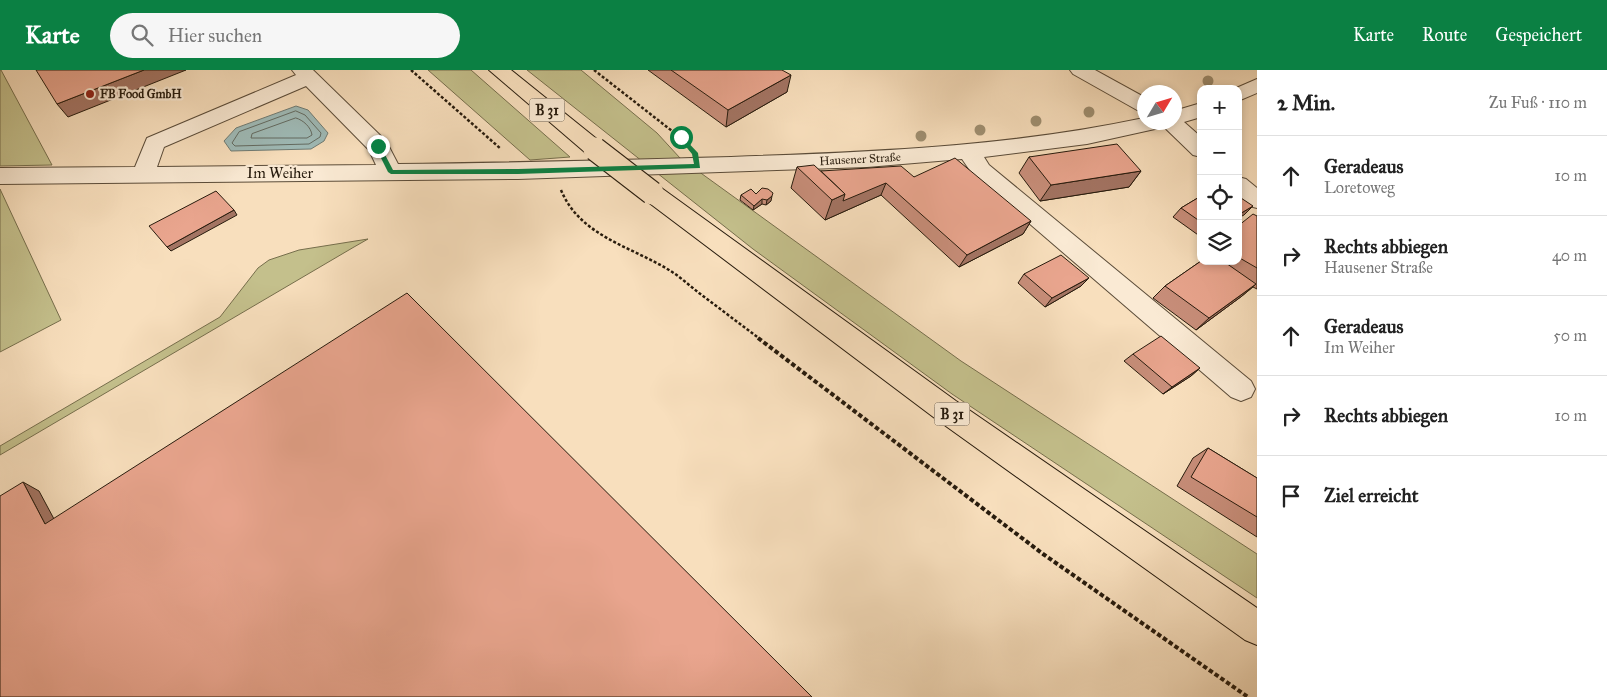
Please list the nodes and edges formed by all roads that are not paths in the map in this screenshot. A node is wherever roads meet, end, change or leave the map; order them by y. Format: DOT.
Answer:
graph roads {
  1 [pos="499,70"];
  2 [pos="1080,70"];
  3 [pos="305,74"];
  4 [pos="1257,85"];
  5 [pos="1242,93"];
  6 [pos="1137,101"];
  7 [pos="1197,111"];
  8 [pos="1182,116"];
  9 [pos="1137,126"];
  10 [pos="1180,130"];
  11 [pos="1197,146"];
  12 [pos="968,151"];
  13 [pos="560,170"];
  14 [pos="391,172"];
  15 [pos="143,174"];
  16 [pos="0,176"];
  17 [pos="1242,188"];
  18 [pos="1257,200"];
  19 [pos="1241,389"];
  20 [pos="1257,628"];
  1 -- 20 [label="highway, B 31, bridge"];
  2 -- 6 [label="street"];
  3 -- 14 [label="street"];
  3 -- 15 [label="street"];
  4 -- 5 [label="street"];
  7 -- 8 [label="street"];
  9 -- 12 [label="street, Hausener Straße"];
  10 -- 11 [label="street"];
  12 -- 13 [label="street, Hausener Straße"];
  12 -- 19 [label="street"];
  13 -- 14 [label="street, Im Weiher"];
  14 -- 15 [label="street, Im Weiher"];
  15 -- 16 [label="street, Im Weiher"];
  17 -- 18 [label="street"];
}
